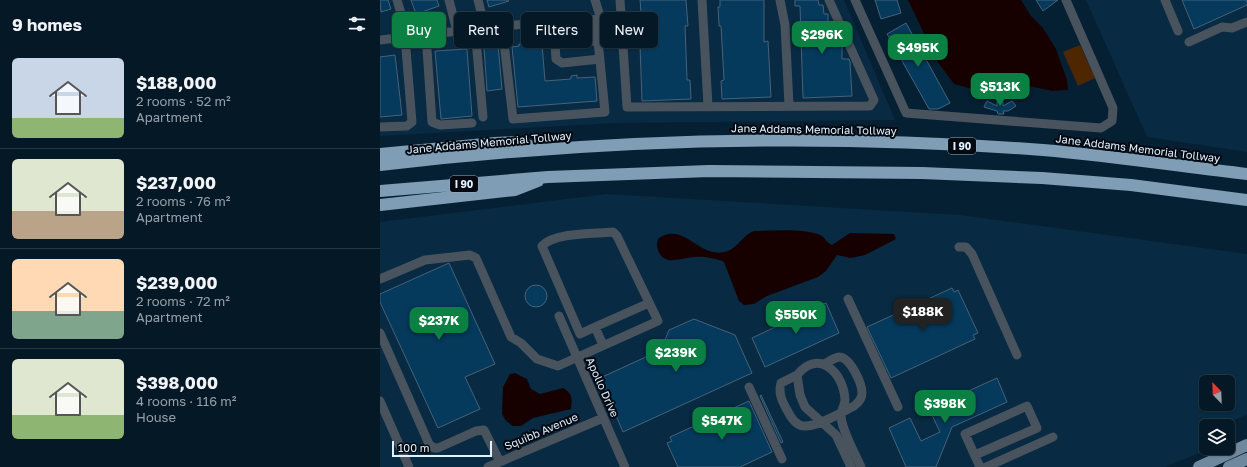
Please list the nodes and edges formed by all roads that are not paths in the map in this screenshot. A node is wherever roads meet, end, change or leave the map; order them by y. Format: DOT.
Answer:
graph roads {
  1 [pos="397,0"];
  2 [pos="449,0"];
  3 [pos="478,0"];
  4 [pos="595,0"];
  5 [pos="620,0"];
  6 [pos="702,0"];
  7 [pos="780,0"];
  8 [pos="829,0"];
  9 [pos="855,0"];
  10 [pos="1066,0"];
  11 [pos="1165,0"];
  12 [pos="400,12"];
  13 [pos="481,12"];
  14 [pos="621,12"];
  15 [pos="454,19"];
  16 [pos="592,20"];
  17 [pos="598,20"];
  18 [pos="1247,22"];
  19 [pos="1178,31"];
  20 [pos="392,39"];
  21 [pos="380,40"];
  22 [pos="592,41"];
  23 [pos="596,41"];
  24 [pos="1189,42"];
  25 [pos="408,48"];
  26 [pos="427,48"];
  27 [pos="477,48"];
  28 [pos="505,48"];
  29 [pos="555,48"];
  30 [pos="624,48"];
  31 [pos="600,59"];
  32 [pos="790,105"];
  33 [pos="708,106"];
  34 [pos="483,117"];
  35 [pos="472,122"];
  36 [pos="380,127"];
  37 [pos="540,149"];
  38 [pos="380,154"];
  39 [pos="380,165"];
  40 [pos="1247,174"];
  41 [pos="548,177"];
  42 [pos="380,191"];
  43 [pos="1247,200"];
  44 [pos="380,205"];
  45 [pos="959,247"];
  46 [pos="380,279"];
  47 [pos="848,299"];
  48 [pos="649,303"];
  49 [pos="559,316"];
  50 [pos="596,328"];
  51 [pos="380,333"];
  52 [pos="604,345"];
  53 [pos="1017,355"];
  54 [pos="577,357"];
  55 [pos="824,364"];
  56 [pos="797,375"];
  57 [pos="749,387"];
  58 [pos="380,401"];
  59 [pos="898,407"];
  60 [pos="841,412"];
  61 [pos="603,418"];
  62 [pos="822,422"];
  63 [pos="389,423"];
  64 [pos="380,427"];
  65 [pos="1054,437"];
  66 [pos="1247,445"];
  67 [pos="975,455"];
  68 [pos="782,459"];
  69 [pos="1247,459"];
  70 [pos="500,462"];
  71 [pos="409,467"];
  72 [pos="488,467"];
  73 [pos="625,467"];
  74 [pos="851,467"];
  75 [pos="861,467"];
  76 [pos="980,467"];
  77 [pos="986,467"];
  78 [pos="1199,467"];
  79 [pos="1229,467"];
  1 -- 12 [label="street"];
  2 -- 15 [label="street"];
  3 -- 13 [label="street"];
  4 -- 17 [label="street"];
  5 -- 14 [label="street"];
  6 -- 33 [label="street"];
  7 -- 32 [label="street"];
  8 -- 32 [label="street"];
  9 -- 10 [label="street"];
  11 -- 19 [label="street"];
  16 -- 17 [label="street"];
  17 -- 23 [label="street"];
  18 -- 24 [label="street"];
  20 -- 21 [label="street"];
  22 -- 23 [label="street"];
  23 -- 31 [label="street"];
  25 -- 36 [label="street"];
  26 -- 35 [label="street"];
  27 -- 34 [label="street"];
  28 -- 31 [label="street"];
  29 -- 31 [label="street"];
  30 -- 33 [label="street"];
  32 -- 33 [label="street"];
  37 -- 38 [label="highway"];
  37 -- 39 [label="highway, Jane Addams Memorial Tollway / I 90"];
  37 -- 40 [label="highway, Jane Addams Memorial Tollway / I 90"];
  41 -- 42 [label="highway, I 90"];
  41 -- 43 [label="highway, I 90"];
  41 -- 44 [label="highway"];
  45 -- 53 [label="street"];
  46 -- 54 [label="street"];
  47 -- 59 [label="street"];
  48 -- 50 [label="street"];
  48 -- 50 [label="street"];
  48 -- 52 [label="street"];
  49 -- 54 [label="street, Apollo Drive"];
  50 -- 52 [label="street"];
  51 -- 70 [label="street"];
  52 -- 54 [label="street"];
  54 -- 61 [label="street, Apollo Drive"];
  55 -- 56 [label="street"];
  55 -- 60 [label="street"];
  55 -- 60 [label="street"];
  56 -- 62 [label="street"];
  56 -- 62 [label="street"];
  57 -- 68 [label="street"];
  58 -- 63 [label="street"];
  60 -- 62 [label="street"];
  60 -- 75 [label="street"];
  61 -- 70 [label="street, Squibb Avenue"];
  61 -- 73 [label="street, Apollo Drive"];
  62 -- 74 [label="street"];
  63 -- 64 [label="street"];
  63 -- 71 [label="street"];
  65 -- 77 [label="street"];
  66 -- 78 [label="main road"];
  67 -- 67 [label="street"];
  67 -- 76 [label="street"];
  69 -- 79 [label="main road"];
  70 -- 72 [label="street, Squibb Avenue"];
}
